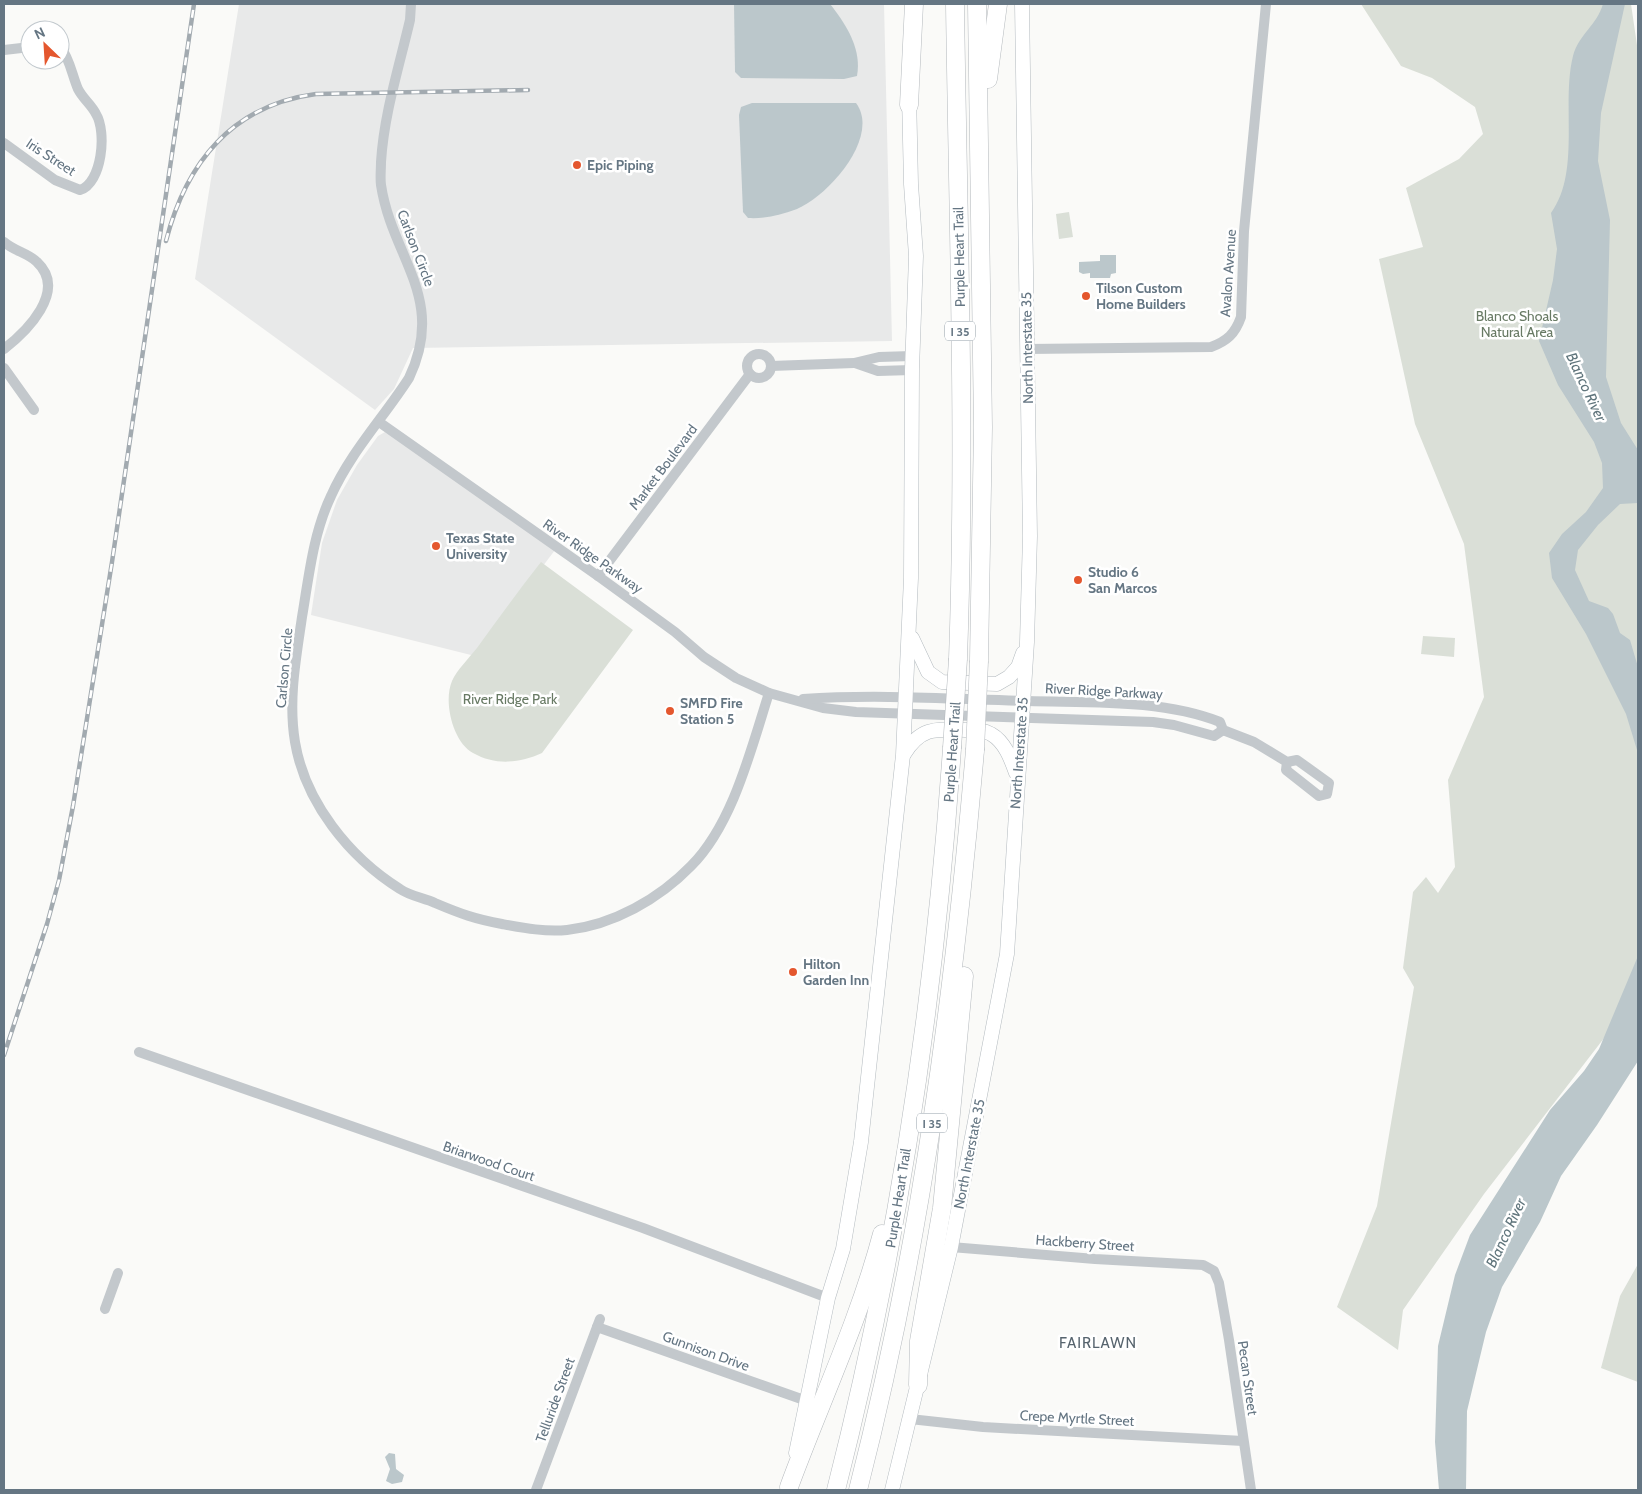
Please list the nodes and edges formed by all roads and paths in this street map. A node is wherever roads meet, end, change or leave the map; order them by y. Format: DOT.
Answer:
graph roads {
  1 [pos="411,4"];
  2 [pos="907,4"];
  3 [pos="914,4"];
  4 [pos="955,4"];
  5 [pos="977,4"];
  6 [pos="998,4"];
  7 [pos="1022,4"];
  8 [pos="1266,4"];
  9 [pos="20,48"];
  10 [pos="4,50"];
  11 [pos="70,68"];
  12 [pos="909,105"];
  13 [pos="4,143"];
  14 [pos="980,144"];
  15 [pos="4,242"];
  16 [pos="1027,348"];
  17 [pos="4,349"];
  18 [pos="912,363"];
  19 [pos="771,366"];
  20 [pos="4,368"];
  21 [pos="750,374"];
  22 [pos="34,410"];
  23 [pos="379,422"];
  24 [pos="598,576"];
  25 [pos="910,633"];
  26 [pos="1027,642"];
  27 [pos="769,694"];
  28 [pos="906,697"];
  29 [pos="796,699"];
  30 [pos="1022,701"];
  31 [pos="905,713"];
  32 [pos="1021,716"];
  33 [pos="1223,730"];
  34 [pos="975,750"];
  35 [pos="903,754"];
  36 [pos="1287,762"];
  37 [pos="1017,776"];
  38 [pos="139,1052"];
  39 [pos="906,1150"];
  40 [pos="951,1247"];
  41 [pos="1214,1271"];
  42 [pos="118,1273"];
  43 [pos="828,1298"];
  44 [pos="106,1309"];
  45 [pos="598,1323"];
  46 [pos="918,1385"];
  47 [pos="806,1401"];
  48 [pos="910,1419"];
  49 [pos="1243,1441"];
  50 [pos="789,1489"];
  51 [pos="536,1490"];
  52 [pos="836,1490"];
  53 [pos="858,1490"];
  54 [pos="892,1490"];
  55 [pos="1251,1490"];
  1 -- 23 [label="street, Carlson Circle"];
  2 -- 12 [label="main road"];
  3 -- 12 [label="highway"];
  4 -- 39 [label="highway, Purple Heart Trail / I 35, bridge"];
  5 -- 14 [label="highway, Purple Heart Trail / I 35"];
  6 -- 14 [label="highway"];
  7 -- 16 [label="main road, North Interstate 35"];
  8 -- 16 [label="street, Avalon Avenue"];
  9 -- 10 [label="street"];
  11 -- 13 [label="street, Iris Street"];
  12 -- 18 [label="main road"];
  14 -- 34 [label="highway, Purple Heart Trail / I 35, bridge"];
  15 -- 17 [label="street"];
  16 -- 26 [label="main road, North Interstate 35"];
  18 -- 19 [label="street"];
  18 -- 25 [label="main road"];
  19 -- 21 [label="street"];
  19 -- 21 [label="street, Market Boulevard"];
  20 -- 22 [label="street"];
  21 -- 24 [label="street, Market Boulevard"];
  23 -- 24 [label="street, River Ridge Parkway"];
  23 -- 27 [label="street, Carlson Circle"];
  24 -- 27 [label="street, River Ridge Parkway"];
  25 -- 26 [label="main road"];
  25 -- 28 [label="main road"];
  26 -- 30 [label="main road, North Interstate 35"];
  27 -- 29 [label="street, River Ridge Parkway"];
  28 -- 29 [label="street, River Ridge Parkway"];
  28 -- 30 [label="street, River Ridge Parkway"];
  28 -- 31 [label="main road"];
  29 -- 31 [label="street, River Ridge Parkway"];
  30 -- 32 [label="main road, North Interstate 35"];
  30 -- 33 [label="street, River Ridge Parkway"];
  31 -- 32 [label="street, River Ridge Parkway"];
  31 -- 35 [label="main road"];
  32 -- 33 [label="street, River Ridge Parkway"];
  32 -- 37 [label="main road, North Interstate 35"];
  33 -- 36 [label="street, River Ridge Parkway"];
  34 -- 46 [label="highway"];
  34 -- 53 [label="highway, Purple Heart Trail / I 35"];
  35 -- 37 [label="main road"];
  35 -- 43 [label="main road"];
  37 -- 40 [label="main road, North Interstate 35"];
  38 -- 43 [label="street, Briarwood Court"];
  39 -- 50 [label="highway"];
  39 -- 52 [label="highway, Purple Heart Trail / I 35"];
  40 -- 41 [label="street, Hackberry Street"];
  40 -- 46 [label="main road, North Interstate 35"];
  41 -- 49 [label="street, Pecan Street"];
  42 -- 44 [label="street"];
  43 -- 47 [label="main road"];
  45 -- 47 [label="street, Gunnison Drive"];
  45 -- 51 [label="street, Telluride Street"];
  46 -- 48 [label="main road, North Interstate 35"];
  47 -- 50 [label="main road"];
  48 -- 49 [label="street, Crepe Myrtle Street"];
  48 -- 54 [label="main road, North Interstate 35"];
  49 -- 55 [label="street, Pecan Street"];
}
